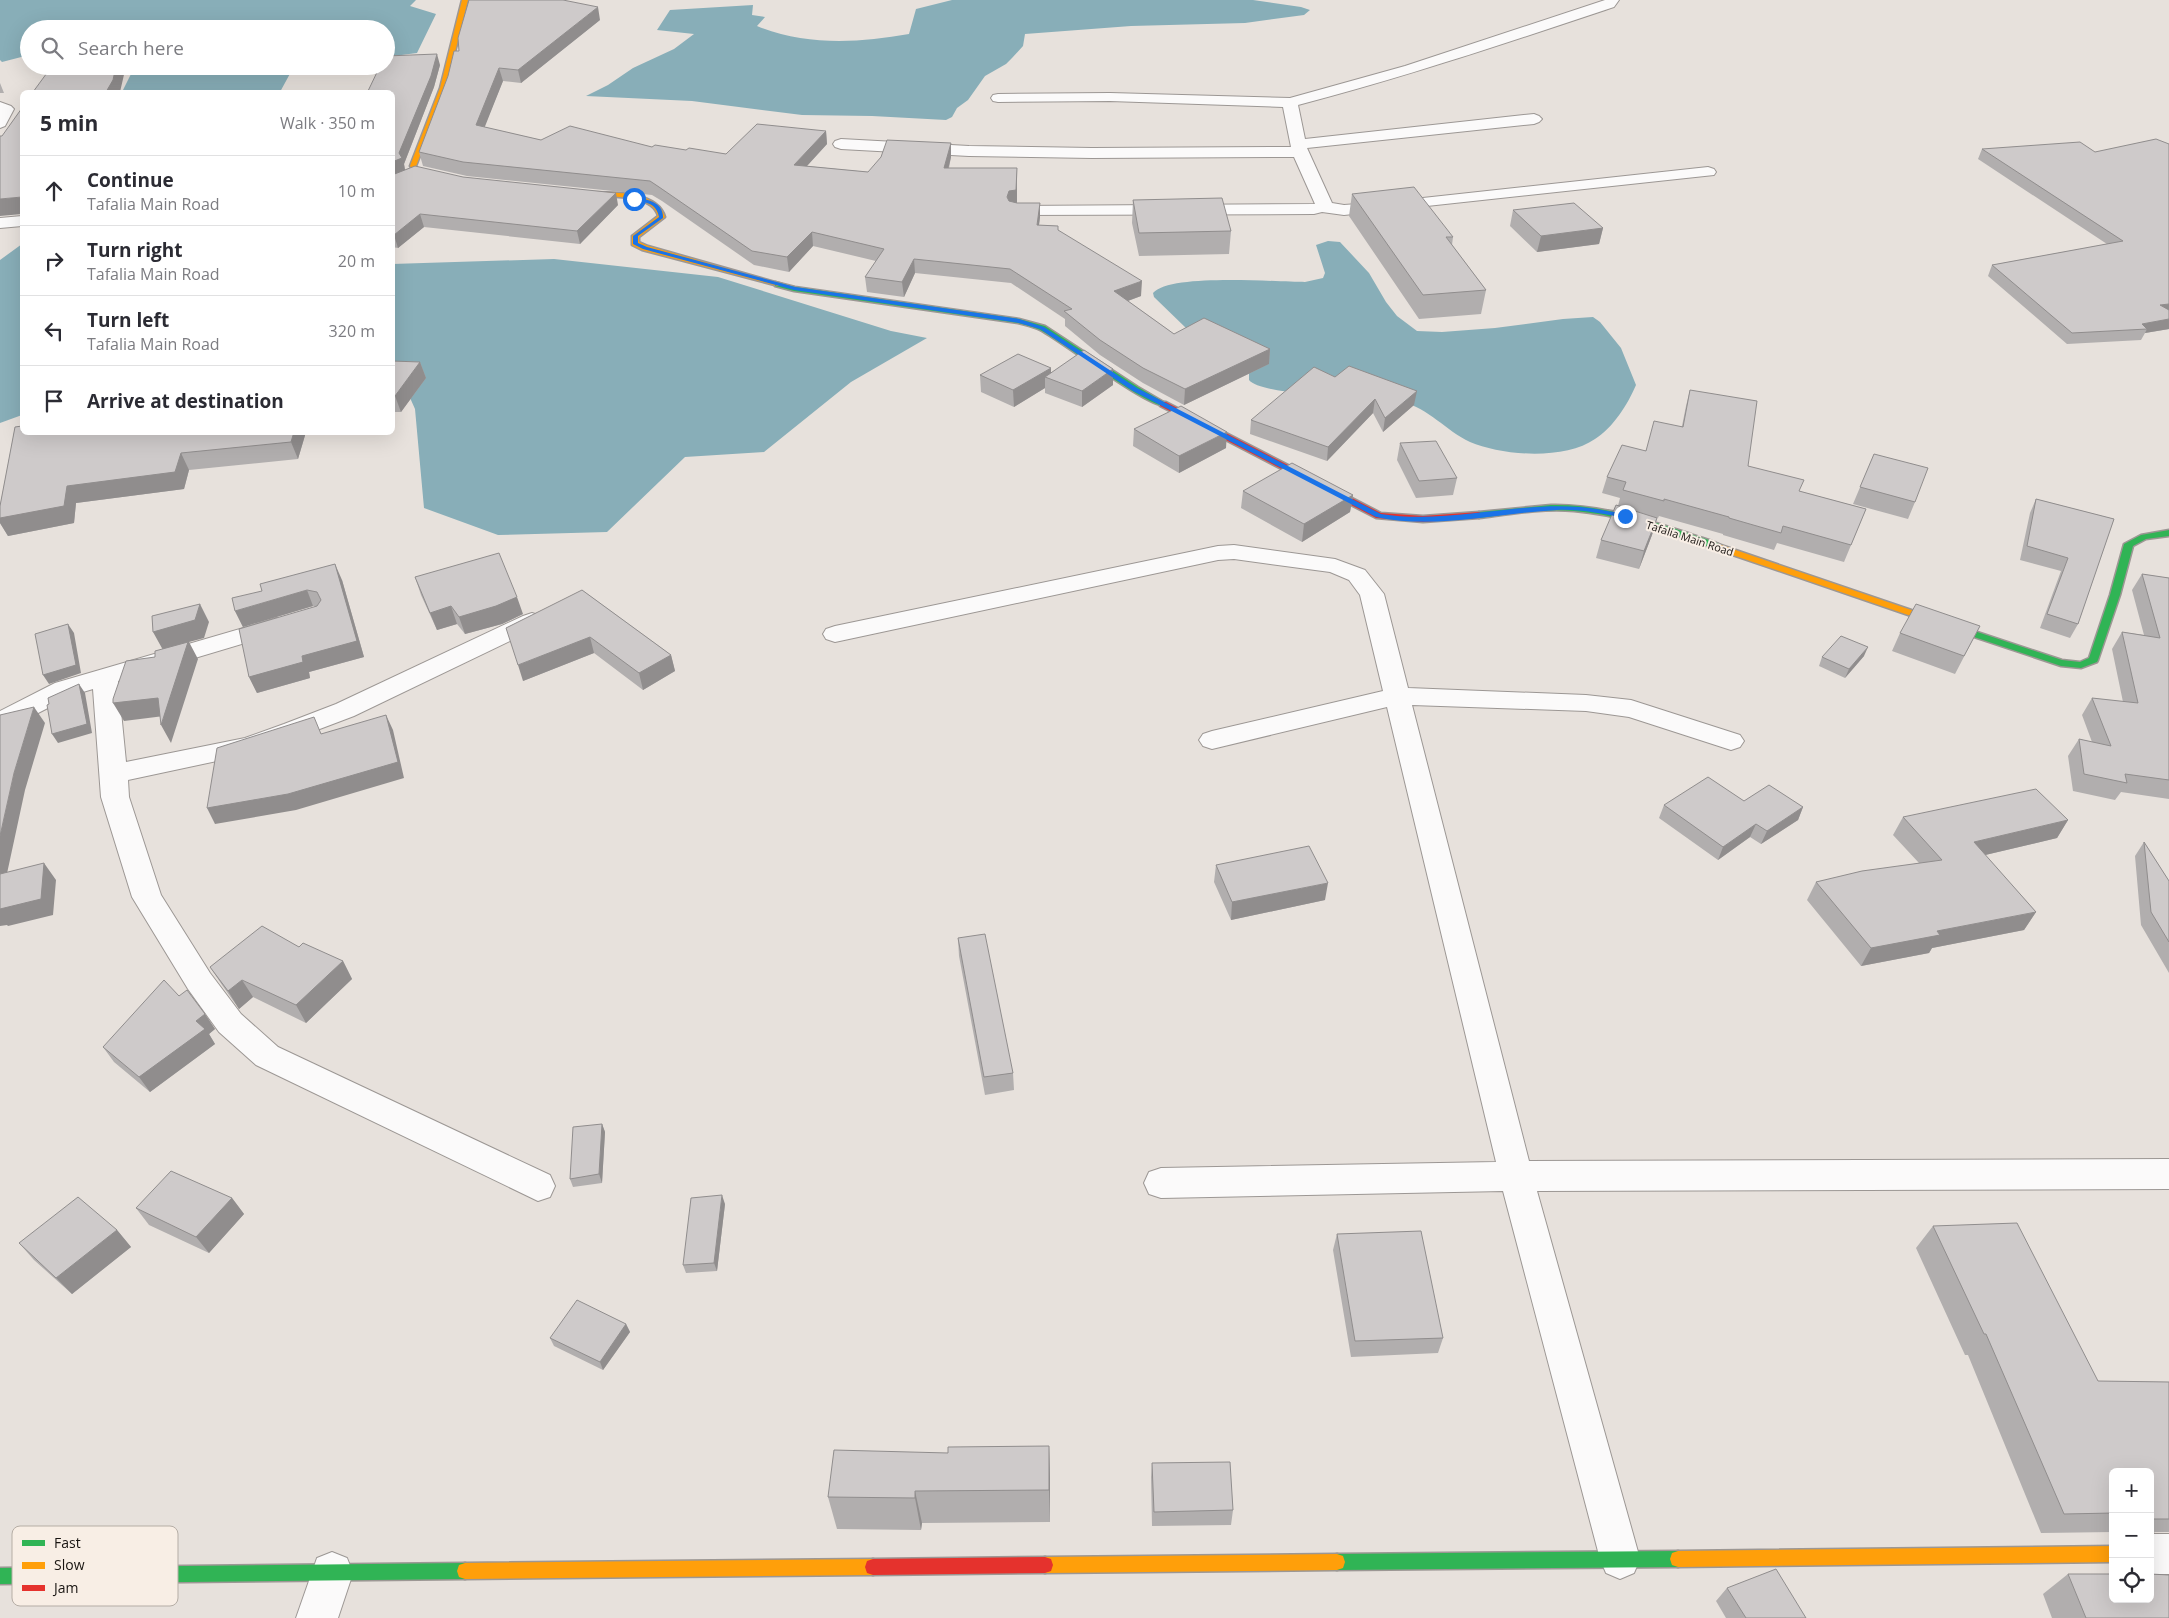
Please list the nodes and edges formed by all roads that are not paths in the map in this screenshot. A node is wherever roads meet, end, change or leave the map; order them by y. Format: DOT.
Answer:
graph roads {
  1 [pos="465,0"];
  2 [pos="1612,0"];
  3 [pos="998,98"];
  4 [pos="1290,103"];
  5 [pos="0,107"];
  6 [pos="1534,119"];
  7 [pos="0,123"];
  8 [pos="841,144"];
  9 [pos="1299,148"];
  10 [pos="417,172"];
  11 [pos="1708,172"];
  12 [pos="401,180"];
  13 [pos="458,181"];
  14 [pos="564,192"];
  15 [pos="1322,207"];
  16 [pos="1017,210"];
  17 [pos="20,221"];
  18 [pos="0,223"];
  19 [pos="2169,533"];
  20 [pos="295,620"];
  21 [pos="532,621"];
  22 [pos="835,634"];
  23 [pos="105,676"];
  24 [pos="1398,696"];
  25 [pos="0,722"];
  26 [pos="1212,740"];
  27 [pos="1731,741"];
  28 [pos="114,774"];
  29 [pos="2169,1174"];
  30 [pos="1516,1176"];
  31 [pos="1161,1183"];
  32 [pos="538,1186"];
  33 [pos="2109,1554"];
  34 [pos="2154,1554"];
  35 [pos="2169,1554"];
  36 [pos="1620,1559"];
  37 [pos="332,1573"];
  38 [pos="178,1574"];
  39 [pos="317,1618"];
  1 -- 10 [label="street"];
  2 -- 4 [label="street"];
  3 -- 4 [label="street"];
  4 -- 9 [label="street"];
  5 -- 7 [label="street"];
  6 -- 9 [label="street"];
  8 -- 9 [label="street"];
  9 -- 15 [label="street"];
  10 -- 12 [label="street"];
  10 -- 13 [label="street"];
  11 -- 15 [label="street"];
  14 -- 19 [label="street, Tafalia Main Road"];
  15 -- 16 [label="street"];
  17 -- 18 [label="street"];
  20 -- 23 [label="street"];
  21 -- 28 [label="street"];
  22 -- 24 [label="street"];
  23 -- 25 [label="street"];
  23 -- 28 [label="street"];
  24 -- 26 [label="street"];
  24 -- 27 [label="street"];
  24 -- 30 [label="street"];
  28 -- 32 [label="street"];
  29 -- 30 [label="street"];
  30 -- 31 [label="street"];
  30 -- 36 [label="street"];
  33 -- 36 [label="street"];
  34 -- 35 [label="street"];
  36 -- 37 [label="street"];
  37 -- 38 [label="street"];
  37 -- 39 [label="street"];
}
